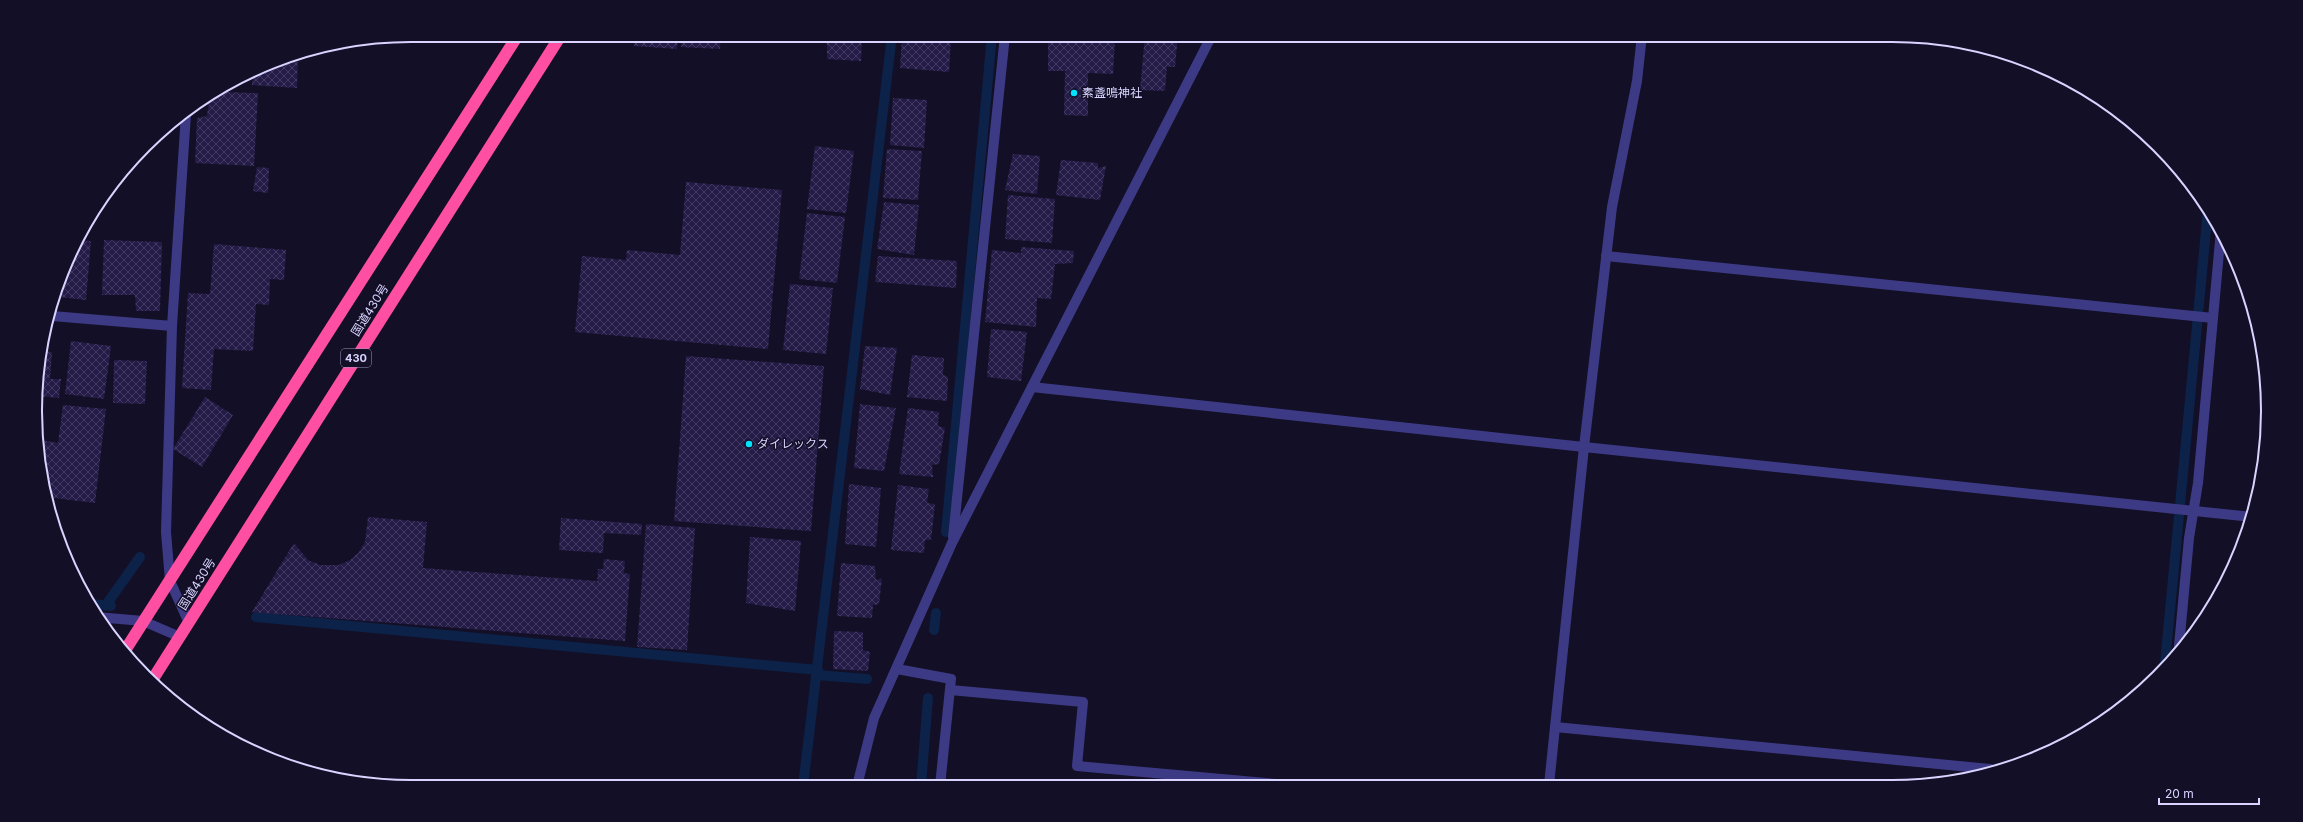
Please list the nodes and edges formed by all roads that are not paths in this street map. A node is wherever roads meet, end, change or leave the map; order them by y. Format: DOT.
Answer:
graph roads {
  1 [pos="514,42"];
  2 [pos="557,42"];
  3 [pos="1004,42"];
  4 [pos="1208,42"];
  5 [pos="1641,42"];
  6 [pos="186,118"];
  7 [pos="2219,241"];
  8 [pos="1606,256"];
  9 [pos="55,316"];
  10 [pos="2208,318"];
  11 [pos="172,326"];
  12 [pos="1032,387"];
  13 [pos="1584,448"];
  14 [pos="2189,511"];
  15 [pos="2245,516"];
  16 [pos="952,543"];
  17 [pos="170,581"];
  18 [pos="105,618"];
  19 [pos="143,621"];
  20 [pos="189,623"];
  21 [pos="180,637"];
  22 [pos="2179,642"];
  23 [pos="127,647"];
  24 [pos="898,669"];
  25 [pos="155,676"];
  26 [pos="950,690"];
  27 [pos="1555,727"];
  28 [pos="1983,768"];
  29 [pos="858,780"];
  30 [pos="941,780"];
  31 [pos="1232,780"];
  32 [pos="1550,780"];
  1 -- 17 [label="highway, 国道430号"];
  2 -- 20 [label="highway, 国道430号 / 430"];
  3 -- 16 [label="street"];
  4 -- 12 [label="street"];
  5 -- 8 [label="street"];
  6 -- 11 [label="street"];
  7 -- 10 [label="street"];
  8 -- 10 [label="street"];
  8 -- 13 [label="street"];
  9 -- 11 [label="street"];
  10 -- 14 [label="street"];
  11 -- 17 [label="street"];
  12 -- 13 [label="street"];
  12 -- 16 [label="street"];
  13 -- 14 [label="street"];
  13 -- 27 [label="street"];
  14 -- 15 [label="street"];
  14 -- 22 [label="street"];
  16 -- 24 [label="street"];
  17 -- 19 [label="highway, 国道430号"];
  17 -- 20 [label="street"];
  18 -- 19 [label="street"];
  19 -- 21 [label="street"];
  19 -- 23 [label="highway, 国道430号"];
  20 -- 21 [label="highway, 国道430号 / 430"];
  21 -- 25 [label="highway, 国道430号 / 430"];
  24 -- 26 [label="street"];
  24 -- 29 [label="street"];
  26 -- 30 [label="street"];
  26 -- 31 [label="street"];
  27 -- 28 [label="street"];
  27 -- 32 [label="street"];
}
